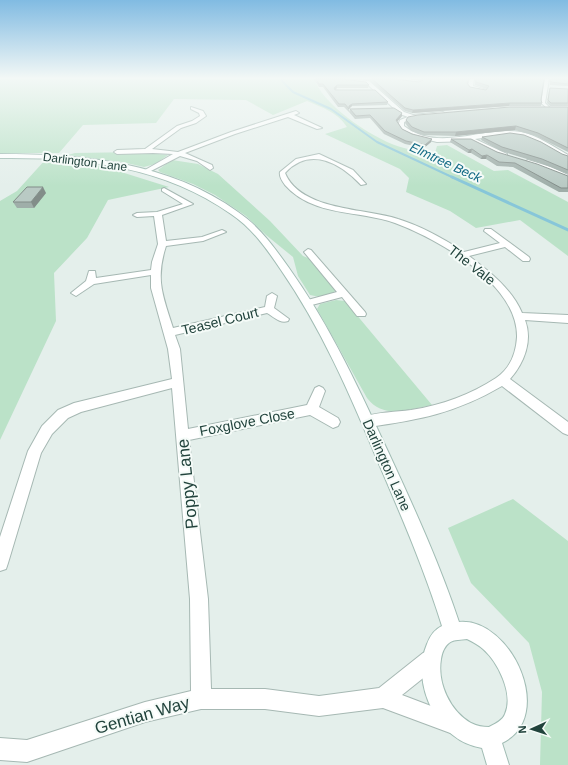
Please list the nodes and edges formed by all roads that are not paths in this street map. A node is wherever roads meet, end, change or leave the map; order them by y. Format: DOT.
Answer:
graph roads {
  1 [pos="202,115"];
  2 [pos="288,115"];
  3 [pos="407,115"];
  4 [pos="429,115"];
  5 [pos="411,116"];
  6 [pos="319,128"];
  7 [pos="466,139"];
  8 [pos="146,150"];
  9 [pos="308,151"];
  10 [pos="557,151"];
  11 [pos="117,152"];
  12 [pos="180,153"];
  13 [pos="546,153"];
  14 [pos="0,156"];
  15 [pos="319,156"];
  16 [pos="568,157"];
  17 [pos="210,168"];
  18 [pos="147,171"];
  19 [pos="568,178"];
  20 [pos="346,179"];
  21 [pos="164,190"];
  22 [pos="158,214"];
  23 [pos="137,215"];
  24 [pos="488,230"];
  25 [pos="222,232"];
  26 [pos="203,239"];
  27 [pos="162,244"];
  28 [pos="507,244"];
  29 [pos="209,247"];
  30 [pos="308,252"];
  31 [pos="462,255"];
  32 [pos="526,259"];
  33 [pos="155,272"];
  34 [pos="76,293"];
  35 [pos="343,294"];
  36 [pos="272,296"];
  37 [pos="308,303"];
  38 [pos="269,309"];
  39 [pos="360,314"];
  40 [pos="519,316"];
  41 [pos="284,319"];
  42 [pos="568,319"];
  43 [pos="170,333"];
  44 [pos="502,380"];
  45 [pos="178,382"];
  46 [pos="319,391"];
  47 [pos="312,409"];
  48 [pos="368,421"];
  49 [pos="333,422"];
  50 [pos="568,429"];
  51 [pos="182,436"];
  52 [pos="0,563"];
  53 [pos="453,632"];
  54 [pos="430,660"];
  55 [pos="383,698"];
  56 [pos="201,699"];
  57 [pos="458,726"];
  58 [pos="490,738"];
  59 [pos="0,749"];
  60 [pos="498,765"];
  1 -- 8 [label="street"];
  2 -- 6 [label="street"];
  2 -- 12 [label="street"];
  3 -- 5 [label="street"];
  4 -- 5 [label="street"];
  5 -- 7 [label="street"];
  7 -- 10 [label="street"];
  7 -- 19 [label="street"];
  8 -- 11 [label="street, Darlington Lane"];
  8 -- 12 [label="street, Darlington Lane"];
  9 -- 15 [label="street"];
  10 -- 13 [label="street"];
  10 -- 16 [label="street"];
  12 -- 17 [label="street, Darlington Lane"];
  12 -- 18 [label="street"];
  14 -- 18 [label="street, Darlington Lane"];
  15 -- 20 [label="street"];
  15 -- 31 [label="street, The Vale"];
  18 -- 37 [label="street, Darlington Lane"];
  21 -- 22 [label="street"];
  22 -- 23 [label="street"];
  22 -- 27 [label="street, Poppy Lane"];
  24 -- 28 [label="street"];
  25 -- 26 [label="street"];
  26 -- 27 [label="street"];
  26 -- 29 [label="street"];
  27 -- 33 [label="street, Poppy Lane"];
  28 -- 31 [label="street"];
  28 -- 32 [label="street"];
  30 -- 35 [label="street"];
  31 -- 40 [label="street, The Vale"];
  33 -- 34 [label="street"];
  33 -- 43 [label="street, Poppy Lane"];
  35 -- 37 [label="street"];
  35 -- 39 [label="street"];
  36 -- 38 [label="street, Teasel Court"];
  37 -- 48 [label="street, Darlington Lane"];
  38 -- 41 [label="street, Teasel Court"];
  38 -- 43 [label="street, Teasel Court"];
  40 -- 42 [label="street"];
  40 -- 44 [label="street, The Vale"];
  43 -- 45 [label="street, Poppy Lane"];
  44 -- 48 [label="street, The Vale"];
  44 -- 50 [label="street"];
  45 -- 51 [label="street, Poppy Lane"];
  45 -- 52 [label="street"];
  46 -- 47 [label="street, Foxglove Close"];
  47 -- 49 [label="street, Foxglove Close"];
  47 -- 51 [label="street, Foxglove Close"];
  48 -- 53 [label="street, Darlington Lane"];
  51 -- 56 [label="street, Poppy Lane"];
  53 -- 54 [label="street"];
  53 -- 58 [label="street"];
  54 -- 55 [label="street"];
  54 -- 57 [label="street"];
  55 -- 56 [label="street, Gentian Way"];
  55 -- 57 [label="street"];
  56 -- 59 [label="street, Gentian Way"];
  57 -- 58 [label="street"];
  58 -- 60 [label="street"];
}
